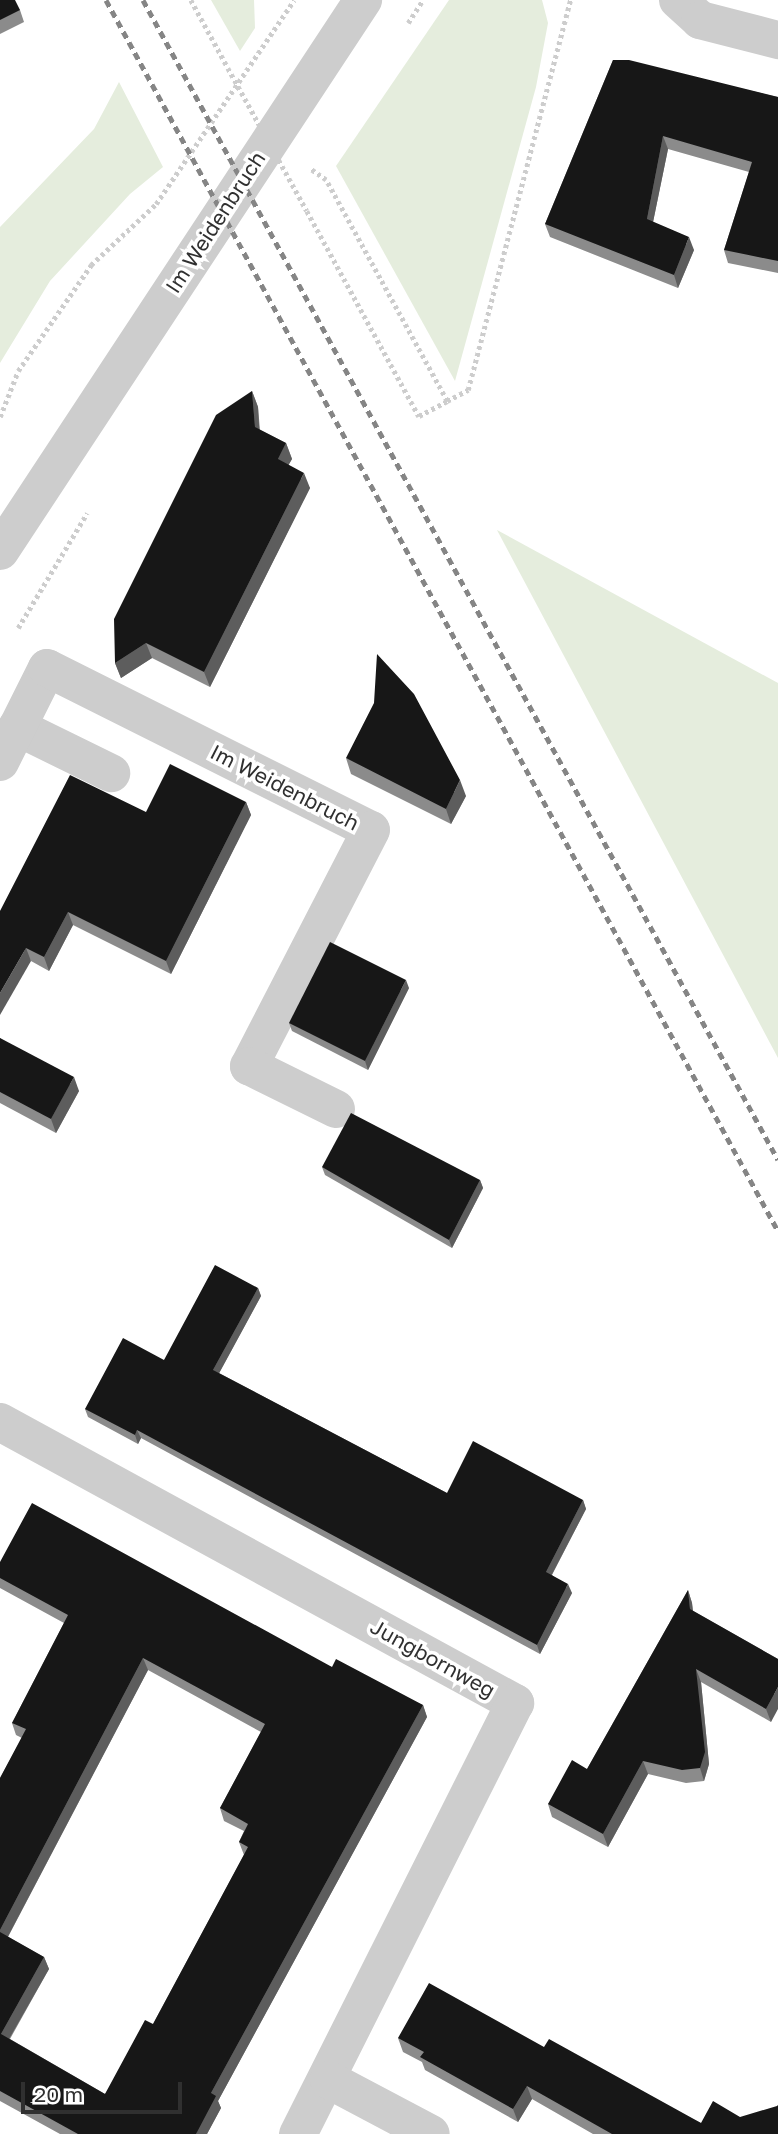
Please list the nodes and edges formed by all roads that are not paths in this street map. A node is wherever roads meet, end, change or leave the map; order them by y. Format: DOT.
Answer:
graph roads {
  1 [pos="363,0"];
  2 [pos="678,0"];
  3 [pos="778,40"];
  4 [pos="0,551"];
  5 [pos="17,727"];
  6 [pos="0,762"];
  7 [pos="111,773"];
  8 [pos="336,1108"];
  9 [pos="0,1422"];
  10 [pos="329,2080"];
  11 [pos="298,2134"];
  12 [pos="431,2134"];
  1 -- 4 [label="street, Im Weidenbruch"];
  2 -- 3 [label="street"];
  5 -- 6 [label="street, Im Weidenbruch"];
  5 -- 7 [label="street"];
  5 -- 8 [label="street, Im Weidenbruch"];
  9 -- 10 [label="street, Jungbornweg"];
  10 -- 11 [label="street, Jungbornweg"];
  10 -- 12 [label="street"];
}
